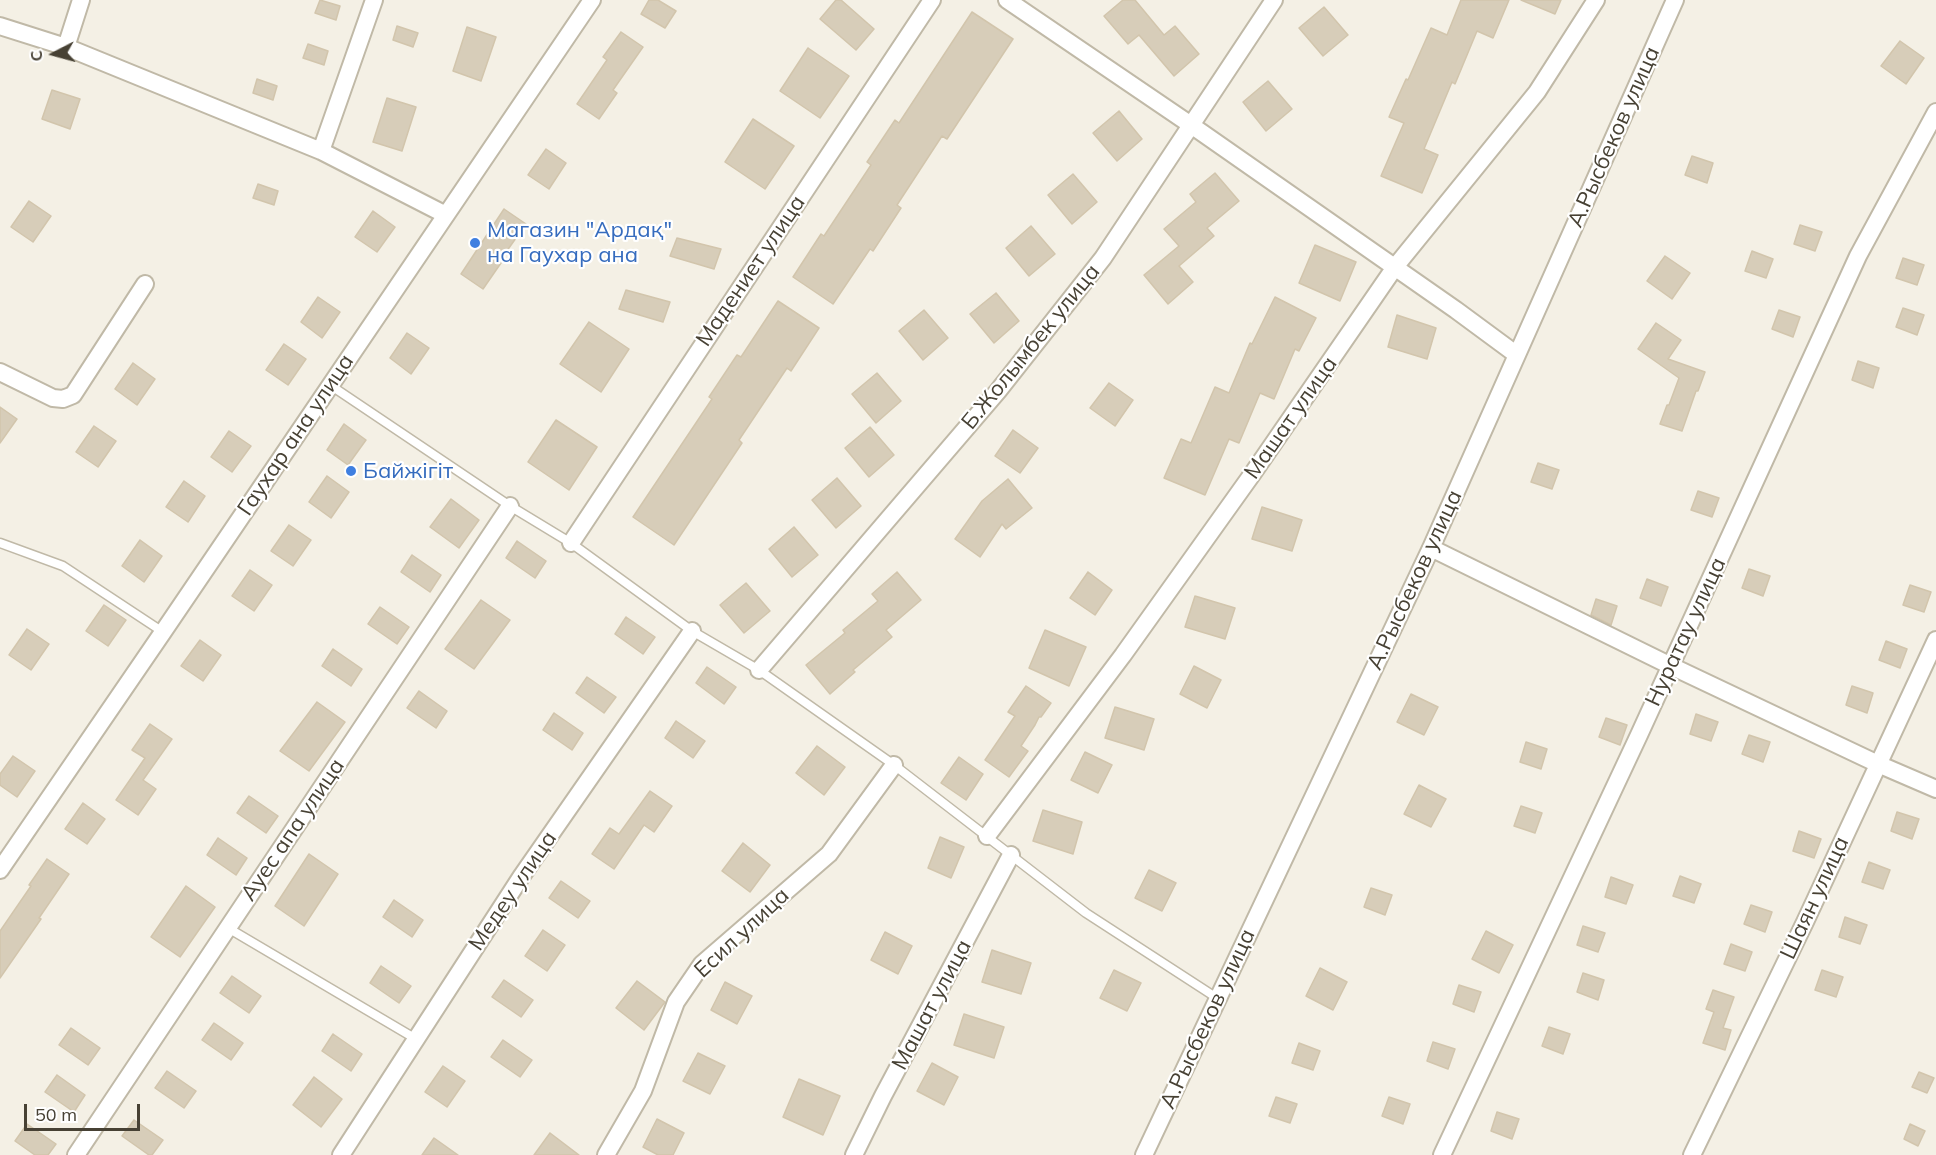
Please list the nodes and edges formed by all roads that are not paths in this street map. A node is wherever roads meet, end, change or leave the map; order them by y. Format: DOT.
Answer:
graph roads {
  1 [pos="81,0"];
  2 [pos="374,0"];
  3 [pos="592,0"];
  4 [pos="932,0"];
  5 [pos="1007,0"];
  6 [pos="1274,0"];
  7 [pos="1596,0"];
  8 [pos="1675,0"];
  9 [pos="0,26"];
  10 [pos="66,47"];
  11 [pos="1936,112"];
  12 [pos="1191,125"];
  13 [pos="321,152"];
  14 [pos="446,215"];
  15 [pos="1395,267"];
  16 [pos="146,284"];
  17 [pos="1517,355"];
  18 [pos="0,372"];
  19 [pos="330,385"];
  20 [pos="510,506"];
  21 [pos="0,543"];
  22 [pos="571,543"];
  23 [pos="1431,548"];
  24 [pos="692,631"];
  25 [pos="164,632"];
  26 [pos="1936,640"];
  27 [pos="1671,666"];
  28 [pos="759,670"];
  29 [pos="1878,764"];
  30 [pos="894,765"];
  31 [pos="1936,789"];
  32 [pos="987,836"];
  33 [pos="1011,855"];
  34 [pos="0,870"];
  35 [pos="228,928"];
  36 [pos="1217,998"];
  37 [pos="416,1039"];
  38 [pos="76,1155"];
  39 [pos="341,1155"];
  40 [pos="606,1155"];
  41 [pos="854,1155"];
  42 [pos="1144,1155"];
  43 [pos="1442,1155"];
  44 [pos="1692,1155"];
  1 -- 10 [label="street"];
  2 -- 13 [label="street"];
  3 -- 14 [label="street, Гаухар ана улица"];
  4 -- 22 [label="street, Мадениет улица"];
  5 -- 12 [label="street"];
  6 -- 12 [label="street, Б.Жолымбек улица"];
  7 -- 15 [label="street, Машат улица"];
  8 -- 17 [label="street, А.Рысбеков улица"];
  9 -- 10 [label="street"];
  10 -- 13 [label="street"];
  11 -- 27 [label="street, Нуратау улица"];
  12 -- 15 [label="street"];
  12 -- 28 [label="street, Б.Жолымбек улица"];
  13 -- 14 [label="street"];
  14 -- 19 [label="street, Гаухар ана улица"];
  15 -- 17 [label="street"];
  15 -- 32 [label="street, Машат улица"];
  16 -- 18 [label="street"];
  17 -- 23 [label="street, А.Рысбеков улица"];
  19 -- 20 [label="lane"];
  19 -- 25 [label="street, Гаухар ана улица"];
  20 -- 22 [label="lane"];
  20 -- 35 [label="street, Ауес апа улица"];
  21 -- 25 [label="lane"];
  22 -- 24 [label="lane"];
  23 -- 27 [label="street"];
  23 -- 36 [label="street, А.Рысбеков улица"];
  24 -- 28 [label="lane"];
  24 -- 37 [label="street, Медеу улица"];
  25 -- 34 [label="street, Гаухар ана улица"];
  26 -- 29 [label="street, Шаян улица"];
  27 -- 29 [label="street"];
  27 -- 43 [label="street, Нуратау улица"];
  28 -- 30 [label="lane"];
  29 -- 31 [label="street"];
  29 -- 44 [label="street, Шаян улица"];
  30 -- 32 [label="lane"];
  30 -- 40 [label="street, Есил улица"];
  32 -- 33 [label="lane"];
  33 -- 36 [label="lane"];
  33 -- 41 [label="street, Машат улица"];
  35 -- 37 [label="lane"];
  35 -- 38 [label="street, Ауес апа улица"];
  36 -- 42 [label="street, А.Рысбеков улица"];
  37 -- 39 [label="street, Медеу улица"];
}
